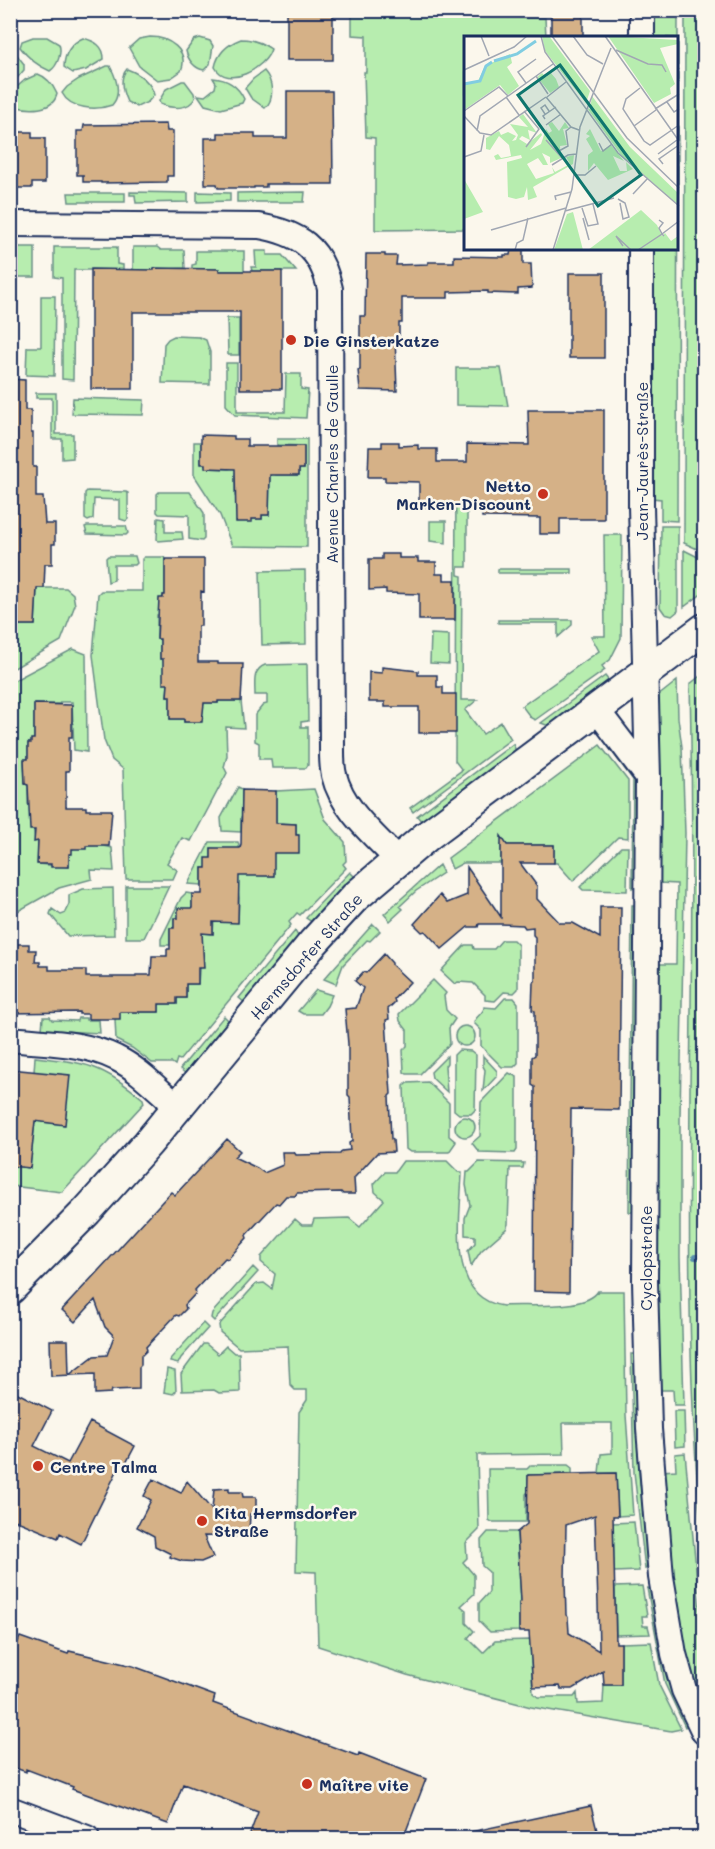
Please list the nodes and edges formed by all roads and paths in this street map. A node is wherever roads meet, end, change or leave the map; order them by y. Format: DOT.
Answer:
graph roads {
  1 [pos="642,10"];
  2 [pos="642,36"];
  3 [pos="10,224"];
  4 [pos="641,250"];
  5 [pos="705,629"];
  6 [pos="645,673"];
  7 [pos="597,710"];
  8 [pos="648,777"];
  9 [pos="398,860"];
  10 [pos="10,1040"];
  11 [pos="177,1107"];
  12 [pos="10,1288"];
  13 [pos="705,1732"];
  14 [pos="10,1809"];
  15 [pos="87,1839"];
  1 -- 2 [label="street"];
  3 -- 9 [label="street, Avenue Charles de Gaulle"];
  4 -- 6 [label="street, Jean-Jaurès-Straße"];
  5 -- 6 [label="main road, Hermsdorfer Straße"];
  6 -- 7 [label="main road, Hermsdorfer Straße"];
  6 -- 8 [label="street, Cyclopstraße"];
  7 -- 8 [label="street"];
  7 -- 9 [label="main road, Hermsdorfer Straße"];
  8 -- 13 [label="street, Cyclopstraße"];
  9 -- 11 [label="main road, Hermsdorfer Straße"];
  10 -- 11 [label="street"];
  11 -- 12 [label="main road, Hermsdorfer Straße"];
  14 -- 15 [label="street"];
}
